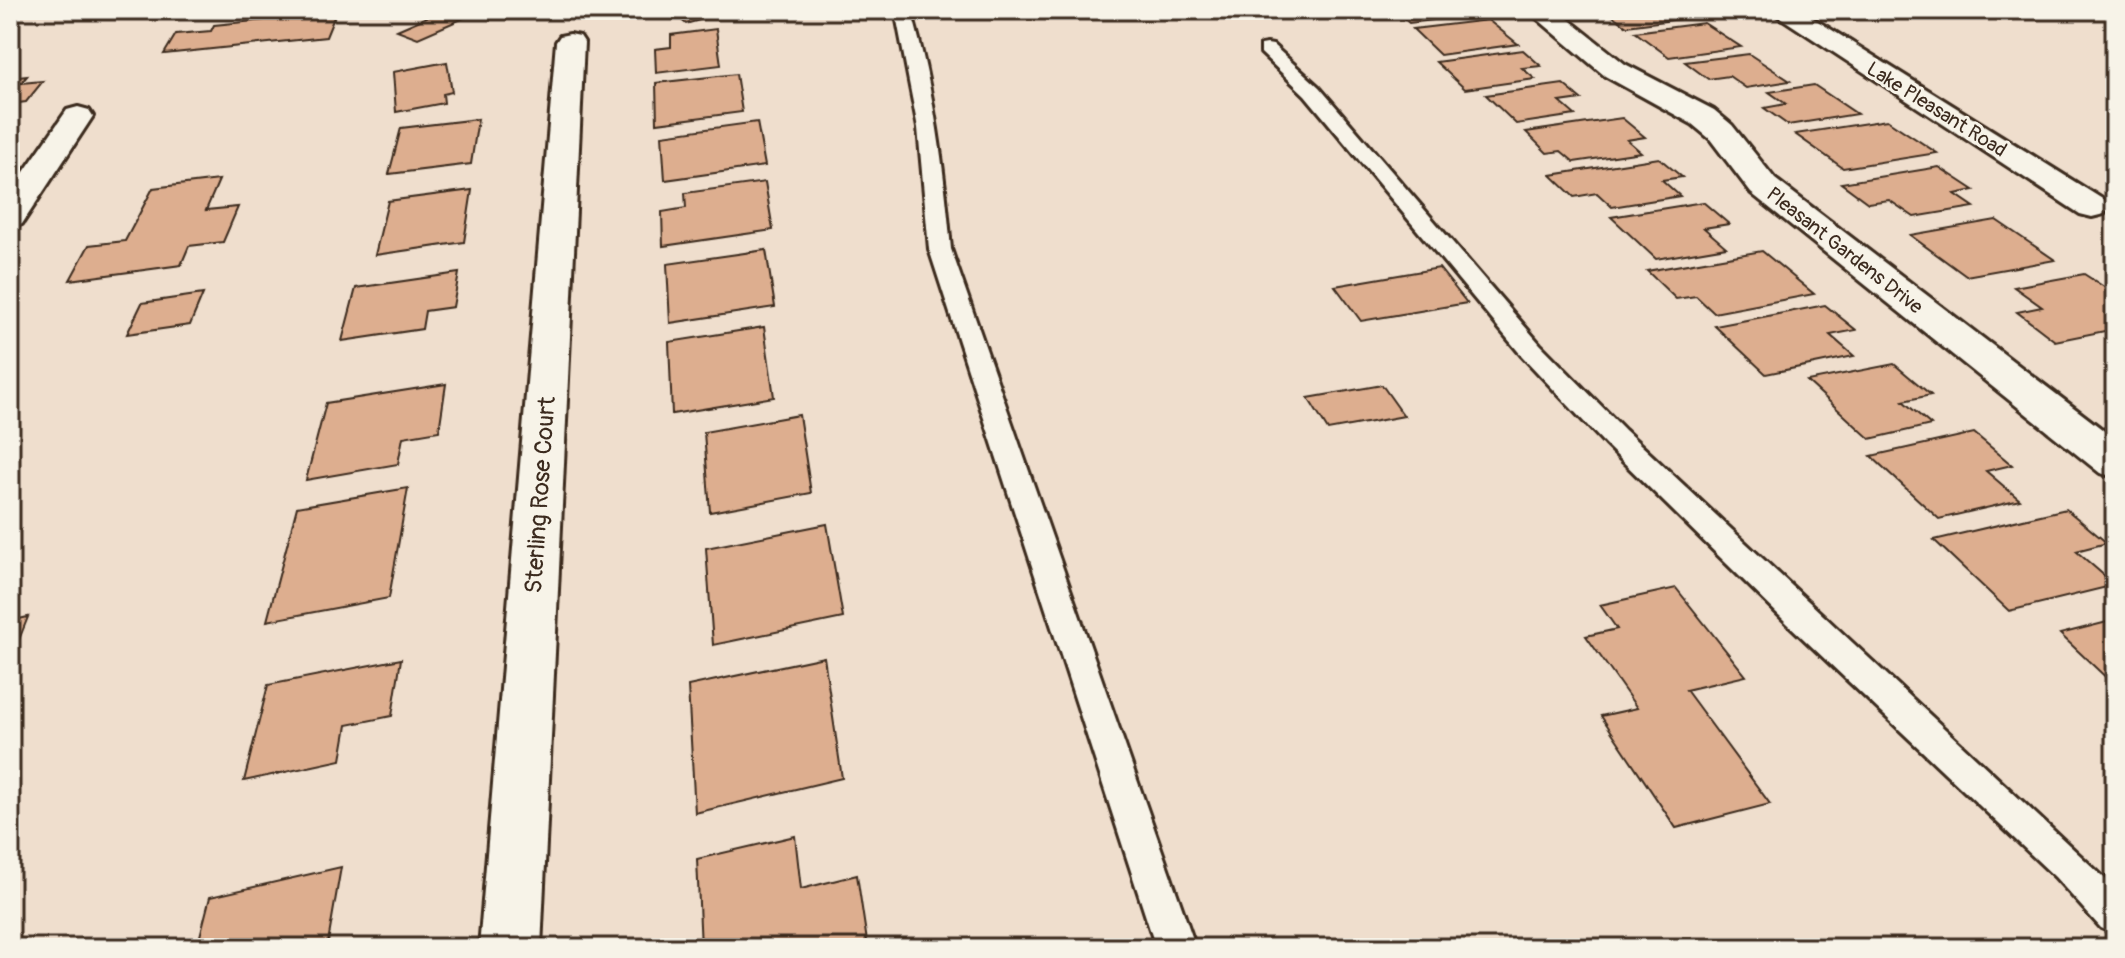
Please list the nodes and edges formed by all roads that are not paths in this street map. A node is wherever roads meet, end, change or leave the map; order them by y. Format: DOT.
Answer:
graph roads {
  1 [pos="903,10"];
  2 [pos="1540,10"];
  3 [pos="1782,10"];
  4 [pos="570,42"];
  5 [pos="1267,49"];
  6 [pos="78,116"];
  7 [pos="2092,207"];
  8 [pos="10,217"];
  9 [pos="2115,462"];
  10 [pos="2115,915"];
  11 [pos="510,948"];
  12 [pos="1176,948"];
  1 -- 12 [label="lane"];
  2 -- 9 [label="street, Pleasant Gardens Drive"];
  3 -- 7 [label="street, Lake Pleasant Road"];
  4 -- 11 [label="street, Sterling Rose Court"];
  5 -- 10 [label="lane"];
  6 -- 8 [label="street"];
}
